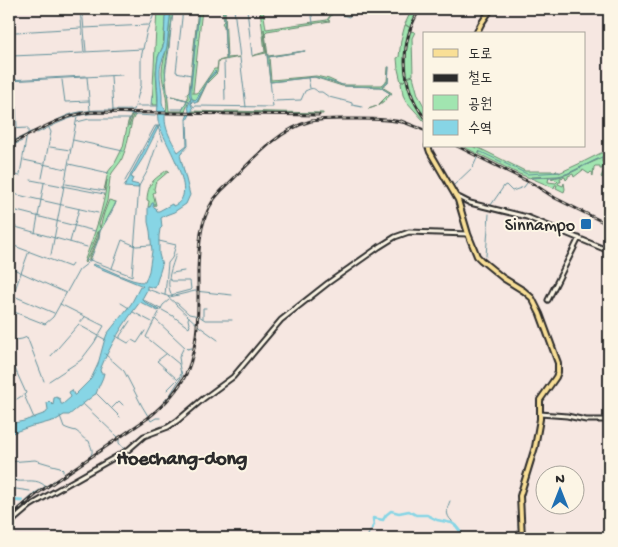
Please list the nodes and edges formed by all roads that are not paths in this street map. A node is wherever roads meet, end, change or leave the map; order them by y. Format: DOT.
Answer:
graph roads {
  1 [pos="492,9"];
  2 [pos="477,32"];
  3 [pos="429,148"];
  4 [pos="456,195"];
  5 [pos="468,234"];
  6 [pos="579,238"];
  7 [pos="609,251"];
  8 [pos="548,300"];
  9 [pos="540,414"];
  10 [pos="609,418"];
  11 [pos="9,524"];
  12 [pos="522,538"];
  1 -- 2 [label="main road"];
  3 -- 4 [label="main road"];
  4 -- 5 [label="main road"];
  4 -- 6 [label="main road"];
  5 -- 9 [label="main road"];
  5 -- 11 [label="main road"];
  6 -- 7 [label="main road"];
  6 -- 8 [label="main road"];
  9 -- 10 [label="main road"];
  9 -- 12 [label="main road"];
}
